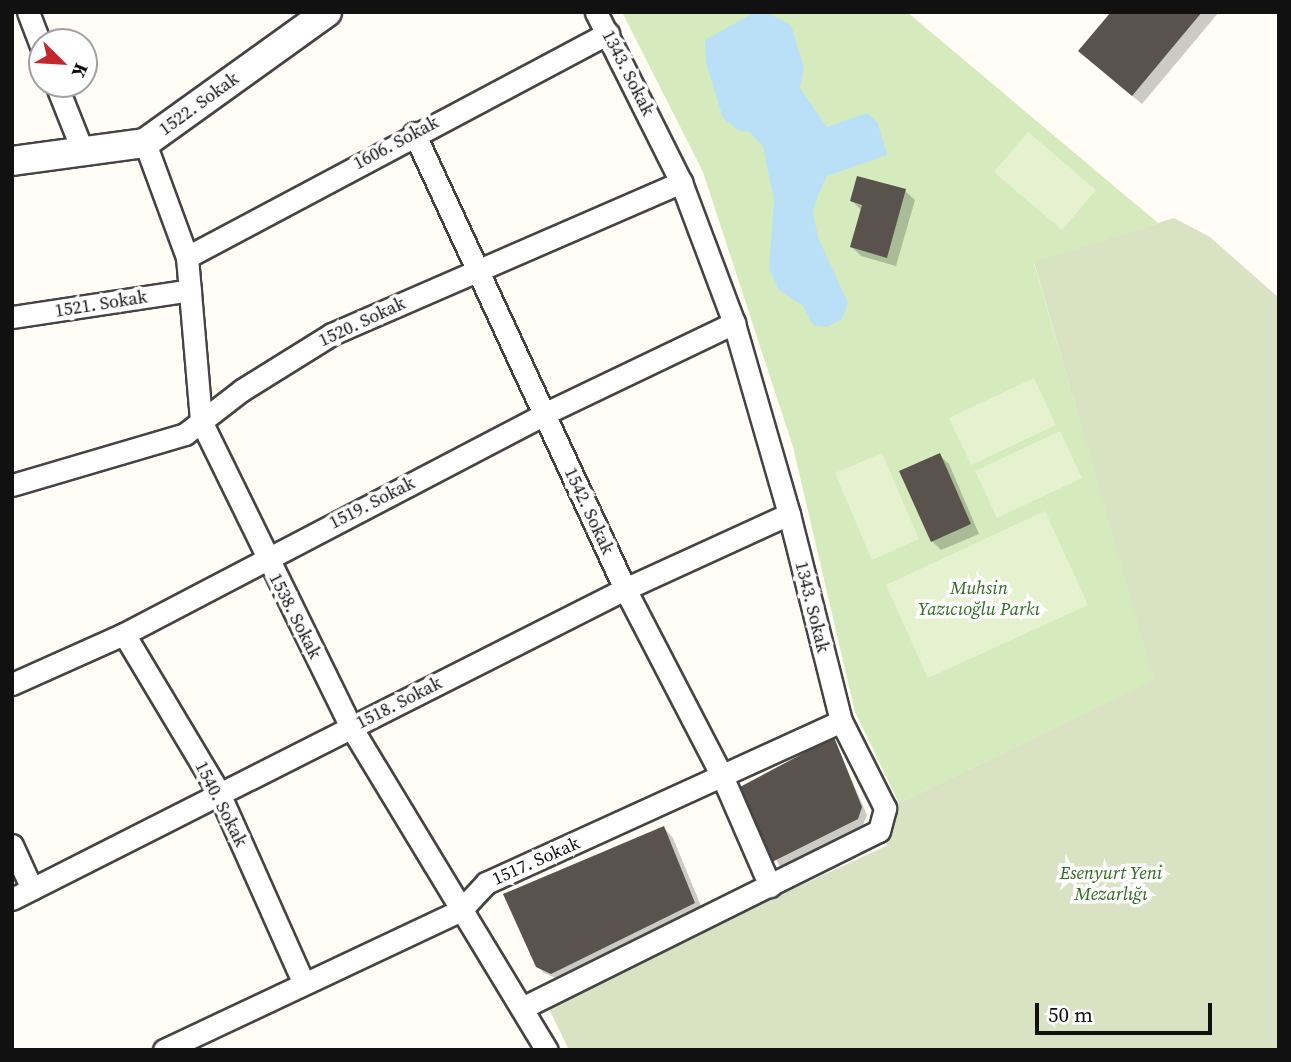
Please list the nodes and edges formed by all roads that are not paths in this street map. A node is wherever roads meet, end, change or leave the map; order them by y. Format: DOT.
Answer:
graph roads {
  1 [pos="327,12"];
  2 [pos="596,12"];
  3 [pos="608,33"];
  4 [pos="62,98"];
  5 [pos="414,133"];
  6 [pos="145,143"];
  7 [pos="83,152"];
  8 [pos="12,161"];
  9 [pos="681,181"];
  10 [pos="187,257"];
  11 [pos="477,271"];
  12 [pos="191,290"];
  13 [pos="12,317"];
  14 [pos="734,323"];
  15 [pos="544,414"];
  16 [pos="201,421"];
  17 [pos="12,485"];
  18 [pos="789,514"];
  19 [pos="266,558"];
  20 [pos="625,589"];
  21 [pos="124,634"];
  22 [pos="12,684"];
  23 [pos="841,721"];
  24 [pos="351,727"];
  25 [pos="723,778"];
  26 [pos="219,793"];
  27 [pos="12,845"];
  28 [pos="770,886"];
  29 [pos="32,889"];
  30 [pos="12,899"];
  31 [pos="461,911"];
  32 [pos="303,982"];
  33 [pos="524,1007"];
  34 [pos="164,1050"];
  35 [pos="547,1050"];
  1 -- 6 [label="street, 1522. Sokak"];
  2 -- 3 [label="street, 1343. Sokak"];
  3 -- 5 [label="street, 1606. Sokak"];
  3 -- 9 [label="street, 1343. Sokak"];
  4 -- 7 [label="street"];
  5 -- 10 [label="street, 1606. Sokak"];
  5 -- 11 [label="street, 1542. Sokak"];
  6 -- 7 [label="street, 1522. Sokak"];
  6 -- 10 [label="street, 1538. Sokak"];
  7 -- 8 [label="street, 1522. Sokak"];
  9 -- 11 [label="street, 1520. Sokak"];
  9 -- 14 [label="street, 1343. Sokak"];
  10 -- 12 [label="street, 1538. Sokak"];
  11 -- 15 [label="street, 1542. Sokak"];
  11 -- 16 [label="street, 1520. Sokak"];
  12 -- 13 [label="street, 1521. Sokak"];
  12 -- 16 [label="street, 1538. Sokak"];
  14 -- 15 [label="street, 1519. Sokak"];
  14 -- 18 [label="street, 1343. Sokak"];
  15 -- 19 [label="street, 1519. Sokak"];
  15 -- 20 [label="street, 1542. Sokak"];
  16 -- 17 [label="street, 1520. Sokak"];
  16 -- 19 [label="street, 1538. Sokak"];
  18 -- 20 [label="street, 1518. Sokak"];
  18 -- 23 [label="street, 1343. Sokak"];
  19 -- 21 [label="street, 1519. Sokak"];
  19 -- 24 [label="street, 1538. Sokak"];
  20 -- 24 [label="street, 1518. Sokak"];
  20 -- 25 [label="street, 1542. Sokak"];
  21 -- 22 [label="street, 1519. Sokak"];
  21 -- 26 [label="street, 1540. Sokak"];
  23 -- 25 [label="street, 1517. Sokak"];
  23 -- 28 [label="street, 1343. Sokak"];
  24 -- 26 [label="street, 1518. Sokak"];
  24 -- 31 [label="street, 1538. Sokak"];
  25 -- 28 [label="street, 1542. Sokak"];
  25 -- 31 [label="street, 1517. Sokak"];
  26 -- 29 [label="street, 1518. Sokak"];
  26 -- 32 [label="street, 1540. Sokak"];
  27 -- 29 [label="street"];
  28 -- 33 [label="street, 1343. Sokak"];
  29 -- 30 [label="street, 1518. Sokak"];
  31 -- 32 [label="street, 1517. Sokak"];
  31 -- 33 [label="street, 1538. Sokak"];
  32 -- 34 [label="street, 1517. Sokak"];
  33 -- 35 [label="street, 1538. Sokak"];
}
